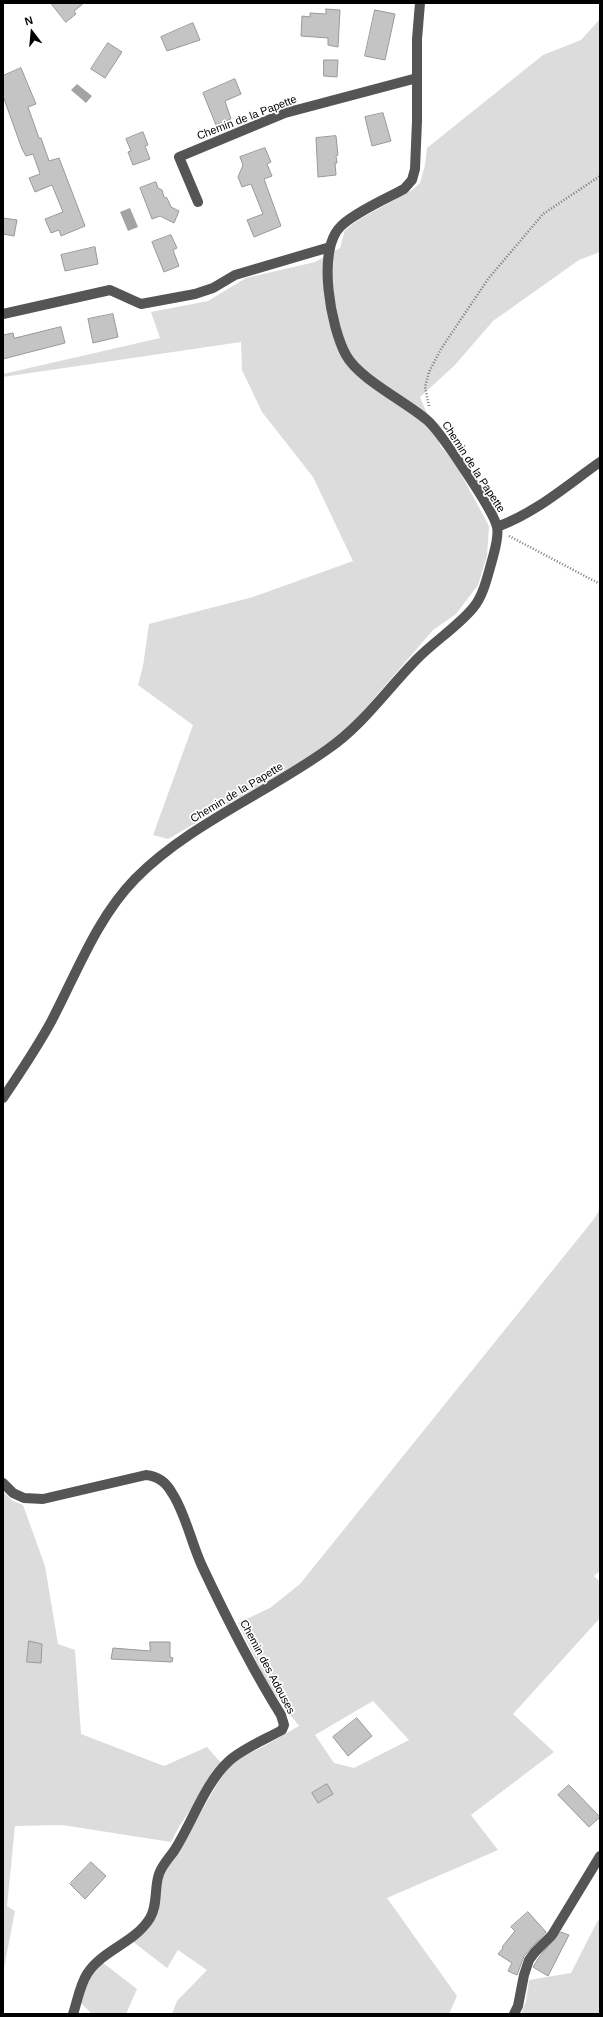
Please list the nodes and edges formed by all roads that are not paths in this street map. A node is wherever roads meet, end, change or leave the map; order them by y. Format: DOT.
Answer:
graph roads {
  1 [pos="420,3"];
  2 [pos="417,78"];
  3 [pos="198,202"];
  4 [pos="330,247"];
  5 [pos="3,314"];
  6 [pos="600,462"];
  7 [pos="497,527"];
  8 [pos="3,1098"];
  9 [pos="3,1483"];
  10 [pos="600,1856"];
  11 [pos="73,2014"];
  12 [pos="514,2014"];
  1 -- 2 [label="street, Chemin de la Papette"];
  2 -- 3 [label="street, Chemin de la Papette"];
  2 -- 4 [label="street, Chemin de la Papette"];
  4 -- 5 [label="street"];
  4 -- 7 [label="street, Chemin de la Papette"];
  6 -- 7 [label="street, Chemin de la Papette"];
  7 -- 8 [label="street, Chemin de la Papette"];
  9 -- 11 [label="street, Chemin des Adouses"];
  10 -- 12 [label="street"];
}
